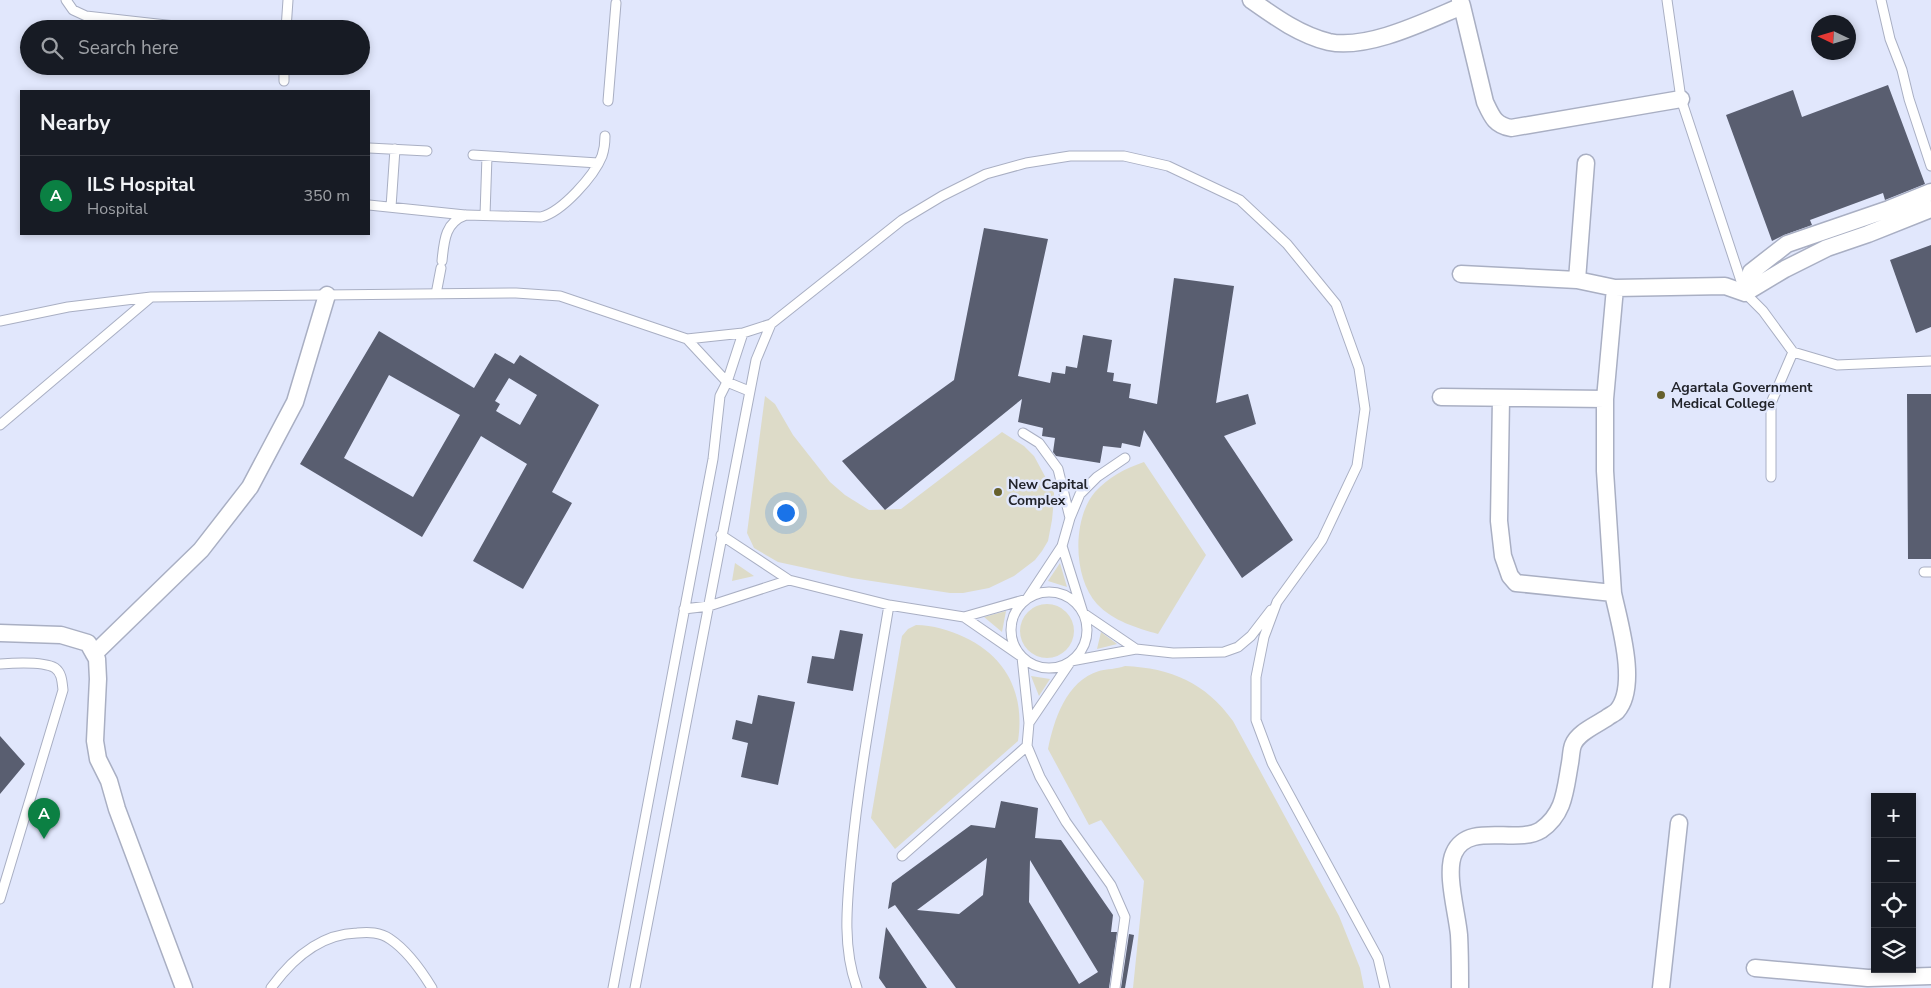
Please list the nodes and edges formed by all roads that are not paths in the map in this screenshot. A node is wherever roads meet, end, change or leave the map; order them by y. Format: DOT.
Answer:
graph roads {
  1 [pos="66,0"];
  2 [pos="288,0"];
  3 [pos="1252,0"];
  4 [pos="1667,0"];
  5 [pos="1881,0"];
  6 [pos="1460,2"];
  7 [pos="616,3"];
  8 [pos="122,20"];
  9 [pos="287,20"];
  10 [pos="284,75"];
  11 [pos="284,81"];
  12 [pos="1681,99"];
  13 [pos="608,101"];
  14 [pos="605,136"];
  15 [pos="370,148"];
  16 [pos="395,149"];
  17 [pos="427,151"];
  18 [pos="473,155"];
  19 [pos="487,156"];
  20 [pos="598,163"];
  21 [pos="1586,163"];
  22 [pos="1931,166"];
  23 [pos="1931,192"];
  24 [pos="370,205"];
  25 [pos="391,207"];
  26 [pos="1931,209"];
  27 [pos="466,214"];
  28 [pos="485,215"];
  29 [pos="1461,274"];
  30 [pos="1577,280"];
  31 [pos="1615,288"];
  32 [pos="1745,293"];
  33 [pos="327,294"];
  34 [pos="436,294"];
  35 [pos="151,297"];
  36 [pos="0,321"];
  37 [pos="771,324"];
  38 [pos="743,333"];
  39 [pos="687,339"];
  40 [pos="1794,352"];
  41 [pos="1931,361"];
  42 [pos="727,382"];
  43 [pos="750,391"];
  44 [pos="1441,397"];
  45 [pos="1501,398"];
  46 [pos="1605,399"];
  47 [pos="0,425"];
  48 [pos="1023,433"];
  49 [pos="1125,458"];
  50 [pos="1771,477"];
  51 [pos="1070,518"];
  52 [pos="722,535"];
  53 [pos="1062,546"];
  54 [pos="789,580"];
  55 [pos="1613,593"];
  56 [pos="1027,599"];
  57 [pos="1277,602"];
  58 [pos="889,605"];
  59 [pos="709,606"];
  60 [pos="684,609"];
  61 [pos="1083,614"];
  62 [pos="964,617"];
  63 [pos="0,634"];
  64 [pos="1136,649"];
  65 [pos="94,654"];
  66 [pos="1022,657"];
  67 [pos="1071,661"];
  68 [pos="0,664"];
  69 [pos="1029,723"];
  70 [pos="1027,746"];
  71 [pos="1679,823"];
  72 [pos="902,856"];
  73 [pos="4,875"];
  74 [pos="0,899"];
  75 [pos="1755,968"];
  76 [pos="1931,976"];
  77 [pos="1855,983"];
  78 [pos="184,988"];
  79 [pos="271,988"];
  80 [pos="432,988"];
  81 [pos="613,988"];
  82 [pos="635,988"];
  83 [pos="857,988"];
  84 [pos="1115,988"];
  85 [pos="1385,988"];
  86 [pos="1460,988"];
  87 [pos="1661,988"];
  1 -- 8 [label="lane"];
  2 -- 9 [label="lane"];
  3 -- 6 [label="street"];
  4 -- 12 [label="lane"];
  5 -- 22 [label="lane"];
  6 -- 12 [label="street"];
  7 -- 13 [label="lane"];
  10 -- 11 [label="lane"];
  12 -- 32 [label="lane"];
  14 -- 20 [label="lane"];
  15 -- 16 [label="lane"];
  16 -- 17 [label="lane"];
  16 -- 25 [label="lane"];
  18 -- 19 [label="lane"];
  19 -- 20 [label="lane"];
  19 -- 28 [label="lane"];
  20 -- 28 [label="lane"];
  21 -- 30 [label="street"];
  23 -- 32 [label="street"];
  24 -- 25 [label="lane"];
  25 -- 27 [label="lane"];
  26 -- 32 [label="street"];
  27 -- 28 [label="lane"];
  27 -- 34 [label="lane"];
  29 -- 30 [label="street"];
  30 -- 31 [label="street"];
  31 -- 32 [label="street"];
  31 -- 46 [label="street"];
  32 -- 40 [label="lane"];
  33 -- 34 [label="lane"];
  33 -- 35 [label="lane"];
  33 -- 65 [label="street"];
  34 -- 39 [label="lane"];
  35 -- 36 [label="lane"];
  35 -- 47 [label="lane"];
  37 -- 38 [label="lane"];
  37 -- 43 [label="lane"];
  37 -- 57 [label="lane"];
  38 -- 39 [label="lane"];
  38 -- 42 [label="lane"];
  39 -- 42 [label="lane"];
  40 -- 41 [label="lane"];
  40 -- 50 [label="lane"];
  42 -- 43 [label="lane"];
  42 -- 60 [label="lane"];
  43 -- 52 [label="lane"];
  44 -- 45 [label="street"];
  45 -- 46 [label="street"];
  45 -- 55 [label="street"];
  46 -- 55 [label="street"];
  48 -- 51 [label="lane"];
  49 -- 51 [label="lane"];
  51 -- 53 [label="lane"];
  52 -- 54 [label="lane"];
  52 -- 59 [label="lane"];
  53 -- 56 [label="lane"];
  53 -- 61 [label="lane"];
  54 -- 58 [label="lane"];
  54 -- 59 [label="lane"];
  55 -- 86 [label="street"];
  56 -- 61 [label="lane"];
  56 -- 62 [label="lane"];
  56 -- 66 [label="lane"];
  57 -- 64 [label="lane"];
  57 -- 85 [label="lane"];
  58 -- 62 [label="lane"];
  58 -- 83 [label="lane"];
  59 -- 60 [label="lane"];
  59 -- 82 [label="lane"];
  60 -- 81 [label="lane"];
  61 -- 64 [label="lane"];
  61 -- 67 [label="lane"];
  62 -- 66 [label="lane"];
  63 -- 65 [label="street"];
  64 -- 67 [label="lane"];
  65 -- 78 [label="street"];
  66 -- 67 [label="lane"];
  66 -- 69 [label="lane"];
  67 -- 69 [label="lane"];
  68 -- 73 [label="lane"];
  69 -- 70 [label="lane"];
  70 -- 72 [label="lane"];
  70 -- 84 [label="lane"];
  71 -- 87 [label="street"];
  73 -- 74 [label="lane"];
  75 -- 77 [label="street"];
  76 -- 77 [label="street"];
  79 -- 80 [label="lane"];
}
